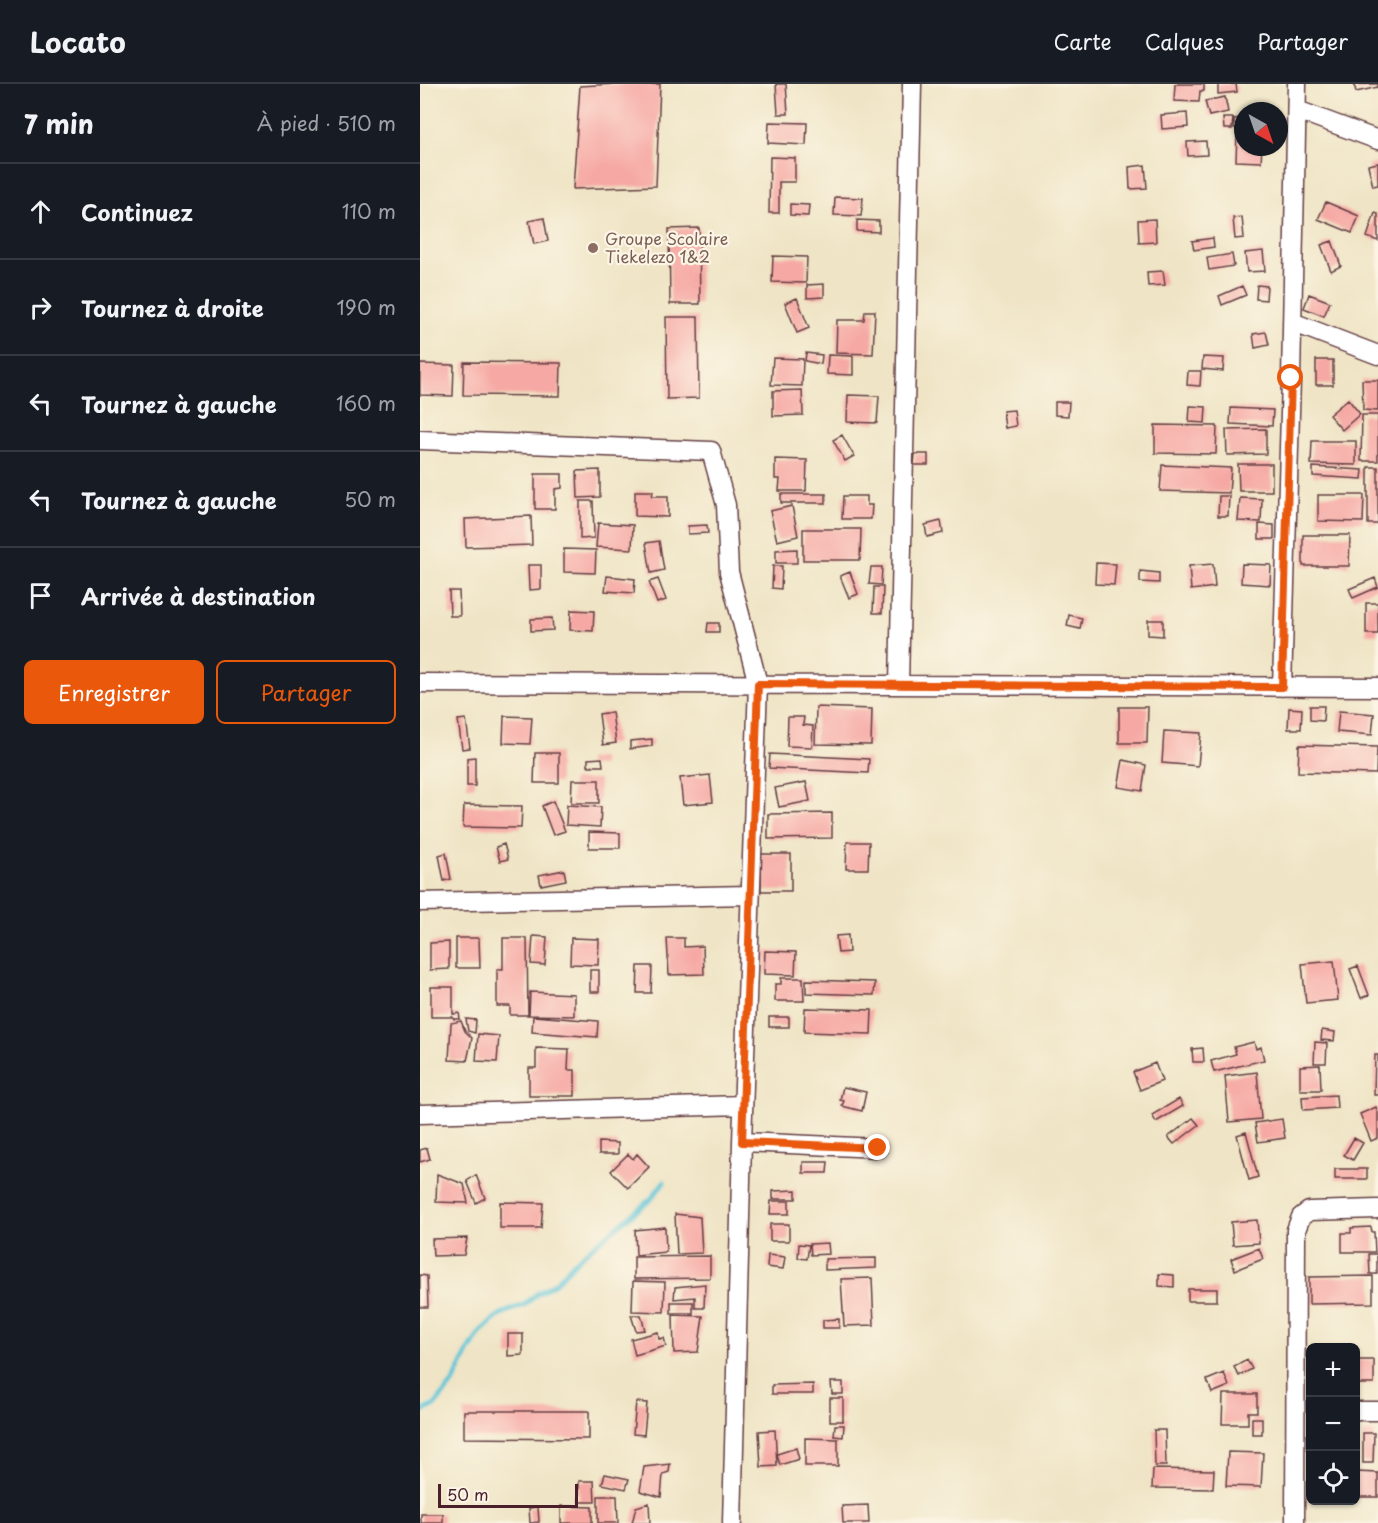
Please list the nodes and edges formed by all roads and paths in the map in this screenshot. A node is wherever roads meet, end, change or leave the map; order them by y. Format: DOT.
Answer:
graph roads {
  1 [pos="912,84"];
  2 [pos="1297,84"];
  3 [pos="1297,110"];
  4 [pos="1378,140"];
  5 [pos="1292,322"];
  6 [pos="1378,355"];
  7 [pos="420,440"];
  8 [pos="420,683"];
  9 [pos="758,684"];
  10 [pos="899,685"];
  11 [pos="1282,687"];
  12 [pos="1378,687"];
  13 [pos="749,895"];
  14 [pos="420,902"];
  15 [pos="743,1105"];
  16 [pos="420,1114"];
  17 [pos="742,1142"];
  18 [pos="878,1148"];
  19 [pos="1378,1209"];
  20 [pos="1303,1409"];
  21 [pos="1360,1411"];
  22 [pos="1378,1411"];
  23 [pos="732,1523"];
  24 [pos="1295,1523"];
  1 -- 10 [label="street"];
  2 -- 3 [label="street"];
  3 -- 4 [label="street"];
  3 -- 5 [label="street"];
  5 -- 6 [label="street"];
  5 -- 11 [label="street"];
  7 -- 9 [label="street"];
  8 -- 9 [label="street"];
  9 -- 10 [label="street"];
  9 -- 13 [label="street"];
  10 -- 11 [label="street"];
  11 -- 12 [label="street"];
  13 -- 14 [label="street"];
  13 -- 15 [label="street"];
  15 -- 16 [label="street"];
  15 -- 17 [label="street"];
  17 -- 18 [label="street"];
  17 -- 23 [label="street"];
  19 -- 20 [label="street"];
  20 -- 24 [label="street"];
  21 -- 22 [label="street"];
}
